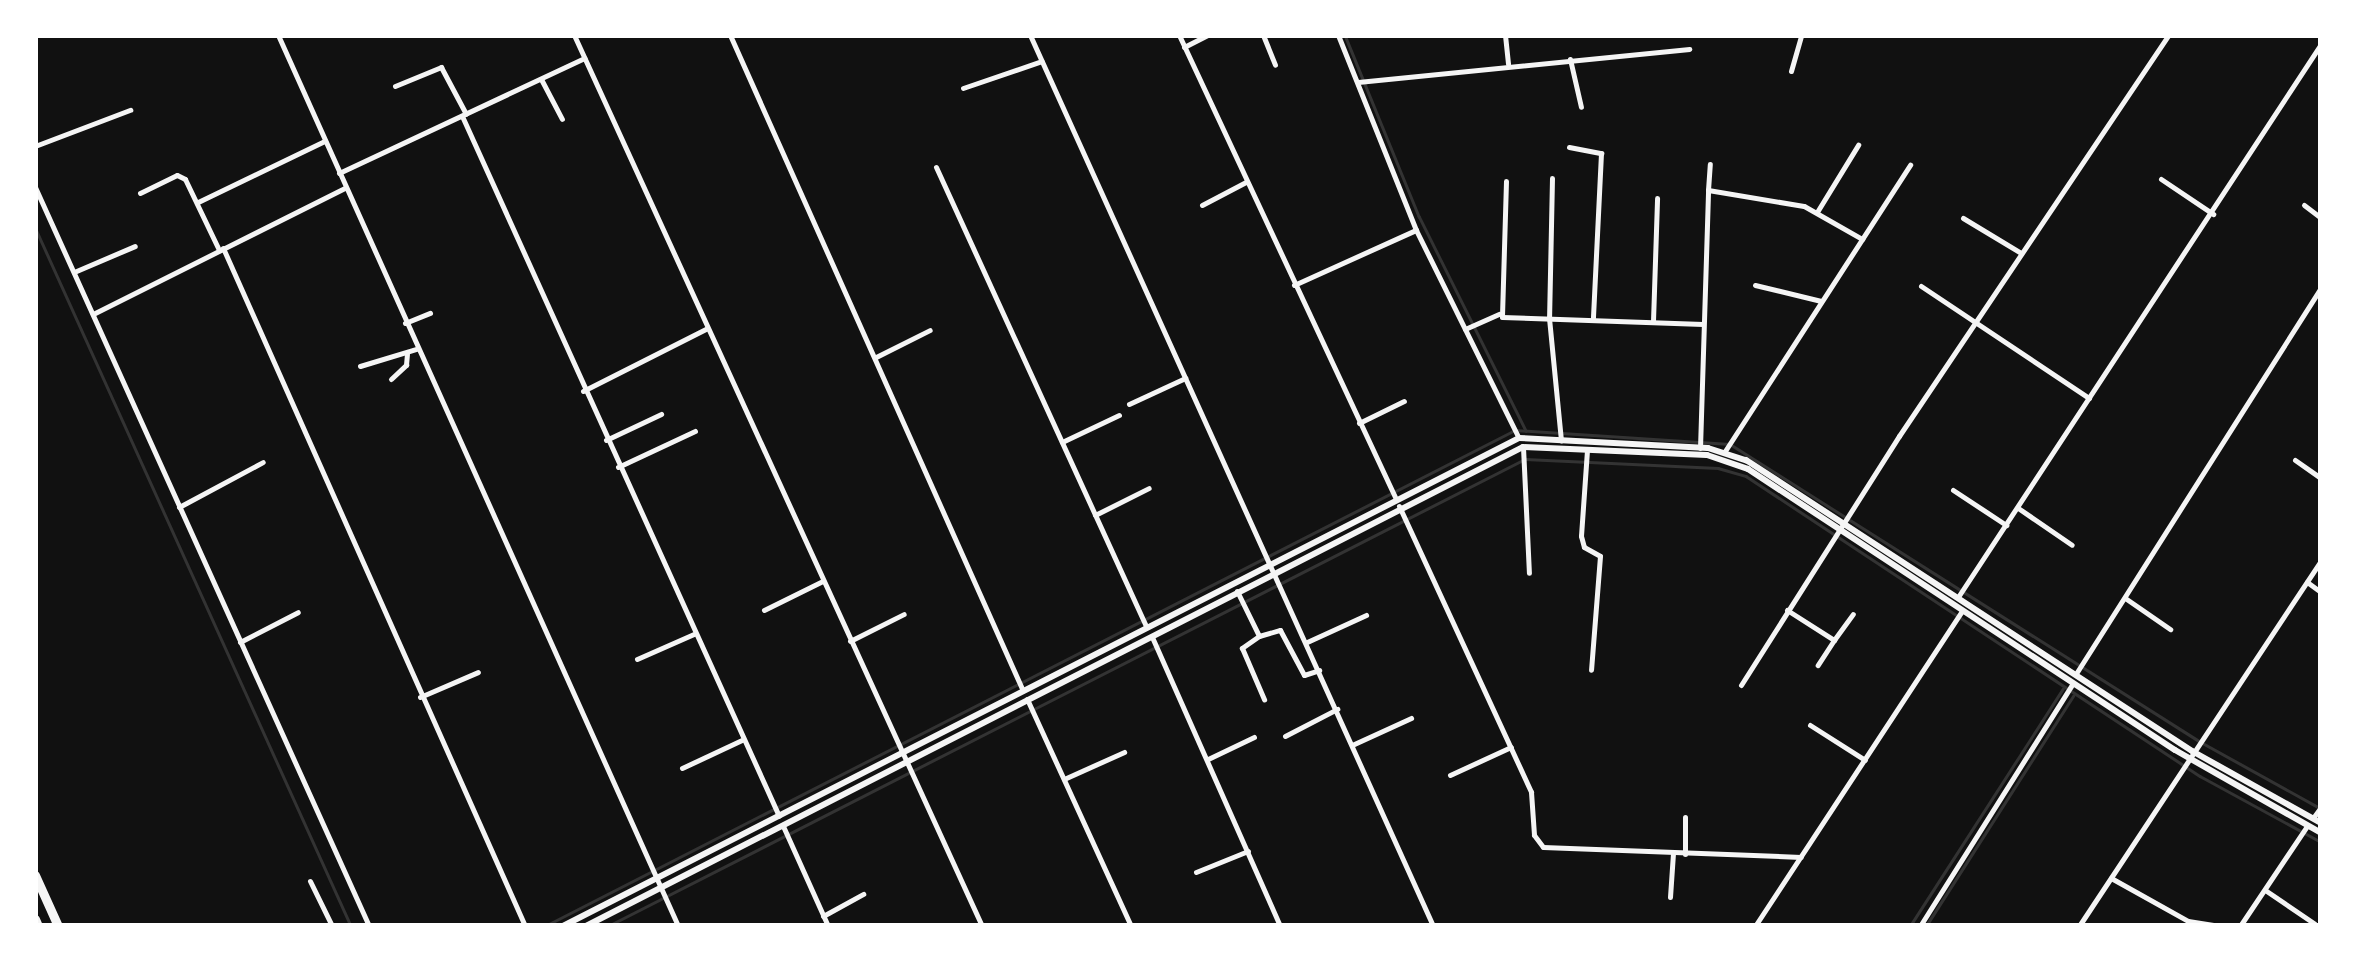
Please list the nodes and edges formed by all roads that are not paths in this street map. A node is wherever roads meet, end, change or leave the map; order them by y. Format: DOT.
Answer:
graph roads {
  1 [pos="278,35"];
  2 [pos="574,35"];
  3 [pos="730,35"];
  4 [pos="1030,35"];
  5 [pos="1179,35"];
  6 [pos="1208,35"];
  7 [pos="1263,35"];
  8 [pos="1338,35"];
  9 [pos="1505,35"];
  10 [pos="1801,35"];
  11 [pos="2168,35"];
  12 [pos="2321,44"];
  13 [pos="1183,47"];
  14 [pos="1689,50"];
  15 [pos="584,58"];
  16 [pos="1570,59"];
  17 [pos="1042,61"];
  18 [pos="1508,64"];
  19 [pos="1275,65"];
  20 [pos="1791,71"];
  21 [pos="541,79"];
  22 [pos="1357,82"];
  23 [pos="395,86"];
  24 [pos="962,88"];
  25 [pos="1581,108"];
  26 [pos="130,110"];
  27 [pos="464,115"];
  28 [pos="562,119"];
  29 [pos="325,141"];
  30 [pos="1858,145"];
  31 [pos="35,146"];
  32 [pos="1569,147"];
  33 [pos="1710,164"];
  34 [pos="1910,165"];
  35 [pos="936,167"];
  36 [pos="339,173"];
  37 [pos="1552,178"];
  38 [pos="2161,179"];
  39 [pos="1506,181"];
  40 [pos="1246,182"];
  41 [pos="35,188"];
  42 [pos="346,188"];
  43 [pos="1708,190"];
  44 [pos="140,193"];
  45 [pos="1657,198"];
  46 [pos="198,202"];
  47 [pos="1202,205"];
  48 [pos="2304,205"];
  49 [pos="1817,212"];
  50 [pos="2213,214"];
  51 [pos="1964,218"];
  52 [pos="2321,218"];
  53 [pos="1416,230"];
  54 [pos="1862,239"];
  55 [pos="135,246"];
  56 [pos="221,249"];
  57 [pos="2021,253"];
  58 [pos="74,272"];
  59 [pos="1294,285"];
  60 [pos="1754,285"];
  61 [pos="1921,286"];
  62 [pos="2321,288"];
  63 [pos="1821,300"];
  64 [pos="430,313"];
  65 [pos="92,314"];
  66 [pos="1499,314"];
  67 [pos="1549,318"];
  68 [pos="1593,319"];
  69 [pos="1653,321"];
  70 [pos="1974,322"];
  71 [pos="405,323"];
  72 [pos="1703,324"];
  73 [pos="706,329"];
  74 [pos="1465,329"];
  75 [pos="930,330"];
  76 [pos="416,349"];
  77 [pos="406,354"];
  78 [pos="876,357"];
  79 [pos="360,366"];
  80 [pos="391,378"];
  81 [pos="1185,378"];
  82 [pos="583,391"];
  83 [pos="2090,398"];
  84 [pos="1404,401"];
  85 [pos="1129,404"];
  86 [pos="661,414"];
  87 [pos="1119,416"];
  88 [pos="1360,423"];
  89 [pos="694,431"];
  90 [pos="1519,438"];
  91 [pos="606,440"];
  92 [pos="1561,440"];
  93 [pos="1062,442"];
  94 [pos="1523,447"];
  95 [pos="1700,448"];
  96 [pos="1587,450"];
  97 [pos="1725,452"];
  98 [pos="2295,460"];
  99 [pos="264,462"];
  100 [pos="618,467"];
  101 [pos="2321,478"];
  102 [pos="1148,488"];
  103 [pos="1953,490"];
  104 [pos="1397,502"];
  105 [pos="178,507"];
  106 [pos="2018,508"];
  107 [pos="1096,515"];
  108 [pos="2006,525"];
  109 [pos="1841,526"];
  110 [pos="2072,544"];
  111 [pos="2321,561"];
  112 [pos="1273,567"];
  113 [pos="1530,574"];
  114 [pos="823,581"];
  115 [pos="2308,582"];
  116 [pos="1237,591"];
  117 [pos="2321,592"];
  118 [pos="1958,598"];
  119 [pos="2124,598"];
  120 [pos="764,610"];
  121 [pos="1786,610"];
  122 [pos="1962,611"];
  123 [pos="298,612"];
  124 [pos="904,614"];
  125 [pos="1853,614"];
  126 [pos="1366,615"];
  127 [pos="2170,629"];
  128 [pos="1148,630"];
  129 [pos="694,634"];
  130 [pos="1259,636"];
  131 [pos="850,640"];
  132 [pos="1834,640"];
  133 [pos="240,642"];
  134 [pos="1307,642"];
  135 [pos="637,659"];
  136 [pos="1818,665"];
  137 [pos="1320,670"];
  138 [pos="1591,670"];
  139 [pos="478,672"];
  140 [pos="2077,672"];
  141 [pos="2072,684"];
  142 [pos="1741,685"];
  143 [pos="1025,695"];
  144 [pos="420,697"];
  145 [pos="1264,699"];
  146 [pos="1337,709"];
  147 [pos="1411,718"];
  148 [pos="1810,726"];
  149 [pos="1285,736"];
  150 [pos="1254,737"];
  151 [pos="742,740"];
  152 [pos="1352,745"];
  153 [pos="1511,746"];
  154 [pos="1124,752"];
  155 [pos="902,754"];
  156 [pos="2190,754"];
  157 [pos="1208,759"];
  158 [pos="1865,760"];
  159 [pos="906,763"];
  160 [pos="682,768"];
  161 [pos="1450,775"];
  162 [pos="1064,779"];
  163 [pos="2321,807"];
  164 [pos="778,816"];
  165 [pos="1684,817"];
  166 [pos="2317,821"];
  167 [pos="784,826"];
  168 [pos="2307,826"];
  169 [pos="2321,834"];
  170 [pos="1248,851"];
  171 [pos="1673,853"];
  172 [pos="1685,854"];
  173 [pos="1801,857"];
  174 [pos="1196,872"];
  175 [pos="35,875"];
  176 [pos="2110,878"];
  177 [pos="656,879"];
  178 [pos="310,881"];
  179 [pos="661,888"];
  180 [pos="2265,890"];
  181 [pos="863,894"];
  182 [pos="1670,897"];
  183 [pos="823,916"];
  184 [pos="35,918"];
  185 [pos="2315,924"];
  186 [pos="38,926"];
  187 [pos="58,926"];
  188 [pos="332,926"];
  189 [pos="369,926"];
  190 [pos="525,926"];
  191 [pos="563,926"];
  192 [pos="586,926"];
  193 [pos="678,926"];
  194 [pos="828,926"];
  195 [pos="982,926"];
  196 [pos="1131,926"];
  197 [pos="1280,926"];
  198 [pos="1433,926"];
  199 [pos="1755,926"];
  200 [pos="1920,926"];
  201 [pos="2079,926"];
  202 [pos="2220,926"];
  203 [pos="2240,926"];
  1 -- 29 [label="street"];
  2 -- 15 [label="street"];
  3 -- 78 [label="street"];
  4 -- 17 [label="street"];
  5 -- 13 [label="street"];
  6 -- 13 [label="street"];
  7 -- 19 [label="street"];
  8 -- 22 [label="street"];
  9 -- 18 [label="street"];
  10 -- 20 [label="street"];
  11 -- 57 [label="street"];
  12 -- 50 [label="street"];
  13 -- 40 [label="street"];
  14 -- 16 [label="street"];
  15 -- 21 [label="street"];
  15 -- 73 [label="street"];
  16 -- 18 [label="street"];
  16 -- 25 [label="street"];
  17 -- 24 [label="street"];
  17 -- 81 [label="street"];
  18 -- 22 [label="street"];
  21 -- 27 [label="street"];
  21 -- 28 [label="street"];
  22 -- 53 [label="street"];
  23 -- 27 [label="street"];
  26 -- 31 [label="street"];
  27 -- 36 [label="street"];
  27 -- 82 [label="street"];
  29 -- 36 [label="street"];
  29 -- 46 [label="street"];
  30 -- 49 [label="street"];
  32 -- 68 [label="street"];
  33 -- 43 [label="street"];
  34 -- 54 [label="street"];
  35 -- 93 [label="street"];
  36 -- 42 [label="street"];
  37 -- 67 [label="street"];
  38 -- 50 [label="street"];
  39 -- 66 [label="street"];
  40 -- 47 [label="street"];
  40 -- 59 [label="street"];
  41 -- 58 [label="street"];
  42 -- 56 [label="street"];
  42 -- 71 [label="street"];
  43 -- 49 [label="street"];
  43 -- 72 [label="street"];
  44 -- 46 [label="street"];
  45 -- 69 [label="street"];
  46 -- 56 [label="street"];
  48 -- 52 [label="street"];
  49 -- 54 [label="street"];
  50 -- 83 [label="street"];
  51 -- 57 [label="street"];
  53 -- 59 [label="street"];
  53 -- 74 [label="street"];
  54 -- 63 [label="street"];
  55 -- 58 [label="street"];
  56 -- 65 [label="street"];
  56 -- 144 [label="street"];
  57 -- 70 [label="street"];
  58 -- 65 [label="street"];
  59 -- 88 [label="street"];
  60 -- 63 [label="street"];
  61 -- 70 [label="street"];
  62 -- 119 [label="street"];
  63 -- 97 [label="street"];
  64 -- 71 [label="street"];
  65 -- 105 [label="street"];
  66 -- 67 [label="street"];
  66 -- 74 [label="street"];
  67 -- 68 [label="street"];
  67 -- 92 [label="street"];
  68 -- 69 [label="street"];
  69 -- 72 [label="street"];
  70 -- 83 [label="street"];
  70 -- 109 [label="street"];
  71 -- 76 [label="street"];
  72 -- 95 [label="street"];
  73 -- 82 [label="street"];
  73 -- 114 [label="street"];
  74 -- 90 [label="street"];
  75 -- 78 [label="street"];
  76 -- 77 [label="street"];
  76 -- 177 [label="street"];
  77 -- 79 [label="street"];
  77 -- 80 [label="street"];
  78 -- 143 [label="street"];
  81 -- 85 [label="street"];
  81 -- 112 [label="street"];
  82 -- 91 [label="street"];
  83 -- 106 [label="street"];
  84 -- 88 [label="street"];
  86 -- 91 [label="street"];
  87 -- 93 [label="street"];
  88 -- 104 [label="street"];
  89 -- 100 [label="street"];
  90 -- 92 [label="street"];
  90 -- 104 [label="street"];
  91 -- 100 [label="street"];
  92 -- 95 [label="street"];
  93 -- 107 [label="street"];
  94 -- 96 [label="street"];
  94 -- 104 [label="street"];
  94 -- 113 [label="street"];
  95 -- 97 [label="street"];
  96 -- 109 [label="street"];
  96 -- 138 [label="street"];
  97 -- 109 [label="street"];
  98 -- 101 [label="street"];
  99 -- 105 [label="street"];
  100 -- 129 [label="street"];
  102 -- 107 [label="street"];
  103 -- 108 [label="street"];
  104 -- 112 [label="street"];
  104 -- 153 [label="street"];
  105 -- 133 [label="street"];
  106 -- 108 [label="street"];
  106 -- 110 [label="street"];
  107 -- 128 [label="street"];
  108 -- 118 [label="street"];
  109 -- 118 [label="street"];
  109 -- 121 [label="street"];
  109 -- 122 [label="street"];
  111 -- 115 [label="street"];
  112 -- 116 [label="street"];
  112 -- 128 [label="street"];
  112 -- 134 [label="street"];
  114 -- 120 [label="street"];
  114 -- 131 [label="street"];
  115 -- 117 [label="street"];
  115 -- 156 [label="street"];
  116 -- 128 [label="street"];
  116 -- 130 [label="street"];
  118 -- 140 [label="street"];
  119 -- 127 [label="street"];
  119 -- 140 [label="street"];
  121 -- 132 [label="street"];
  121 -- 142 [label="street"];
  122 -- 141 [label="street"];
  122 -- 158 [label="street"];
  123 -- 133 [label="street"];
  124 -- 131 [label="street"];
  125 -- 132 [label="street"];
  126 -- 134 [label="street"];
  128 -- 143 [label="street"];
  128 -- 157 [label="street"];
  129 -- 135 [label="street"];
  129 -- 151 [label="street"];
  130 -- 137 [label="street"];
  130 -- 145 [label="street"];
  131 -- 155 [label="street"];
  132 -- 136 [label="street"];
  133 -- 189 [label="street"];
  134 -- 137 [label="street"];
  137 -- 146 [label="street"];
  139 -- 144 [label="street"];
  140 -- 156 [label="street"];
  141 -- 156 [label="street"];
  141 -- 200 [label="street"];
  143 -- 155 [label="street"];
  143 -- 159 [label="street"];
  143 -- 162 [label="street"];
  144 -- 190 [label="street"];
  146 -- 149 [label="street"];
  146 -- 152 [label="street"];
  147 -- 152 [label="street"];
  148 -- 158 [label="street"];
  150 -- 157 [label="street"];
  151 -- 160 [label="street"];
  151 -- 164 [label="street"];
  152 -- 198 [label="street"];
  153 -- 161 [label="street"];
  153 -- 171 [label="street"];
  154 -- 162 [label="street"];
  155 -- 159 [label="street"];
  155 -- 164 [label="street"];
  156 -- 166 [label="street"];
  156 -- 168 [label="street"];
  156 -- 176 [label="street"];
  157 -- 170 [label="street"];
  158 -- 173 [label="street"];
  159 -- 167 [label="street"];
  159 -- 195 [label="street"];
  162 -- 196 [label="street"];
  163 -- 166 [label="street"];
  164 -- 177 [label="street"];
  165 -- 172 [label="street"];
  167 -- 179 [label="street"];
  167 -- 183 [label="street"];
  168 -- 169 [label="street"];
  168 -- 180 [label="street"];
  170 -- 174 [label="street"];
  170 -- 197 [label="street"];
  171 -- 172 [label="street"];
  171 -- 182 [label="street"];
  172 -- 173 [label="street"];
  173 -- 199 [label="street"];
  175 -- 187 [label="highway"];
  176 -- 201 [label="street"];
  176 -- 202 [label="street"];
  177 -- 179 [label="street"];
  177 -- 191 [label="street"];
  178 -- 188 [label="street"];
  179 -- 192 [label="street"];
  179 -- 193 [label="street"];
  180 -- 185 [label="street"];
  180 -- 203 [label="street"];
  181 -- 183 [label="street"];
  183 -- 194 [label="street"];
  184 -- 186 [label="highway"];
}
